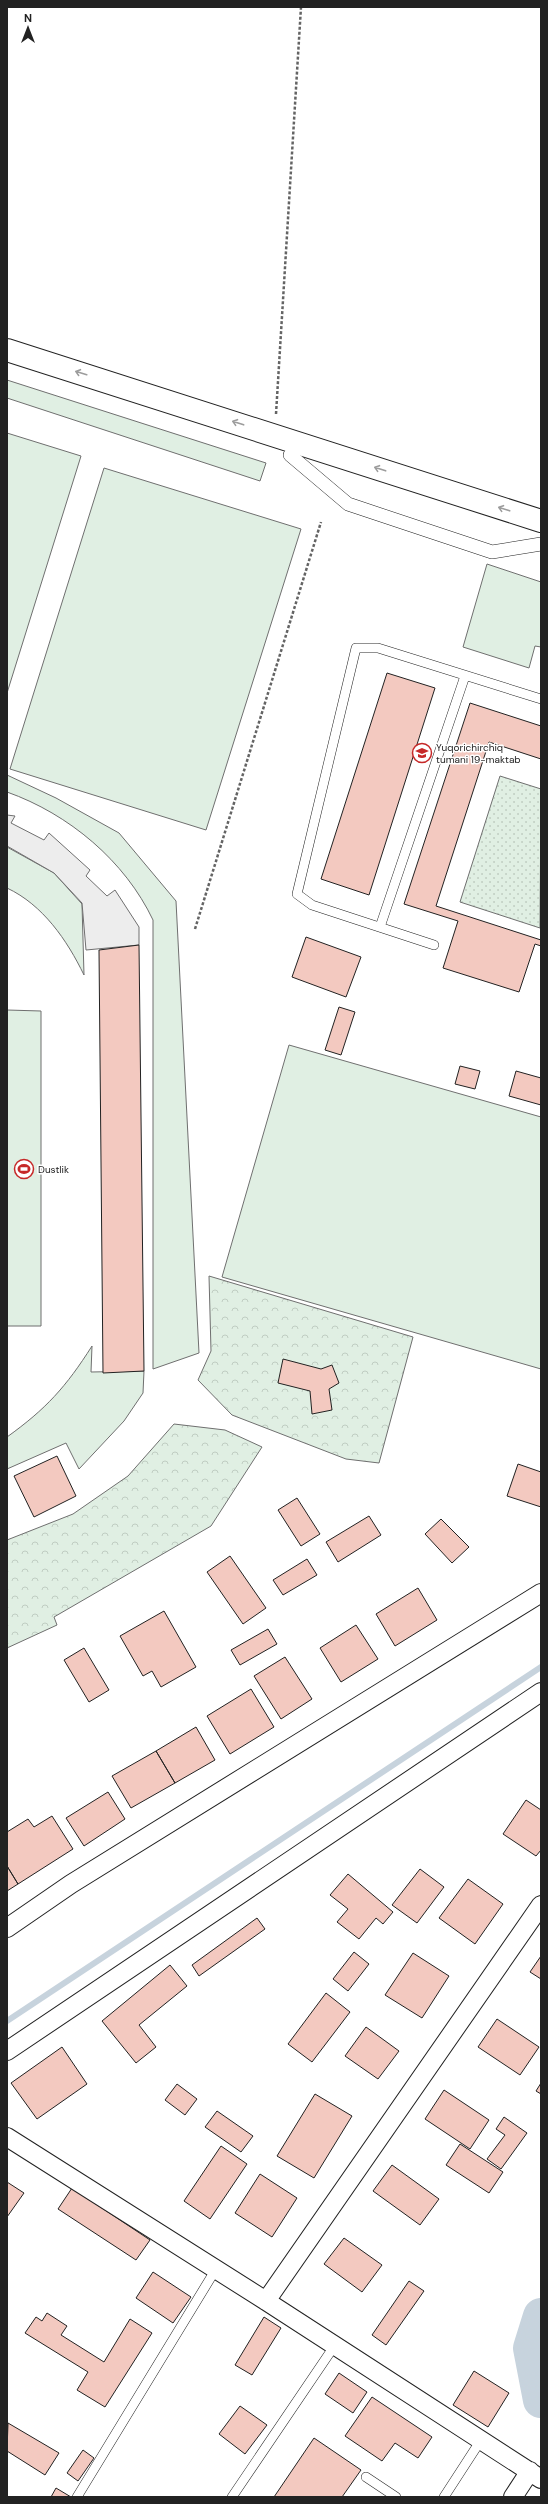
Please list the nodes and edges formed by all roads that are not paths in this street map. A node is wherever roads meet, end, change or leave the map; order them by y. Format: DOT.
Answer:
graph roads {
  1 [pos="7,350"];
  2 [pos="7,366"];
  3 [pos="290,455"];
  4 [pos="541,521"];
  5 [pos="541,537"];
  6 [pos="541,544"];
  7 [pos="465,676"];
  8 [pos="541,699"];
  9 [pos="380,927"];
  10 [pos="434,945"];
  11 [pos="541,1594"];
  12 [pos="541,1692"];
  13 [pos="541,1905"];
  14 [pos="7,1928"];
  15 [pos="7,2051"];
  16 [pos="7,2137"];
  17 [pos="216,2269"];
  18 [pos="266,2300"];
  19 [pos="335,2345"];
  20 [pos="482,2440"];
  21 [pos="534,2474"];
  22 [pos="366,2477"];
  23 [pos="77,2497"];
  24 [pos="232,2497"];
  25 [pos="396,2497"];
  26 [pos="444,2497"];
  27 [pos="513,2497"];
  4 -- 1 [label="main road, one-way"];
  2 -- 3 [label="main road"];
  3 -- 5 [label="main road"];
  3 -- 6 [label="street"];
  7 -- 8 [label="lane"];
  7 -- 9 [label="lane"];
  7 -- 9 [label="lane"];
  9 -- 10 [label="lane"];
  11 -- 14 [label="street"];
  12 -- 15 [label="street"];
  13 -- 18 [label="street"];
  16 -- 17 [label="street"];
  17 -- 18 [label="street"];
  17 -- 23 [label="lane"];
  18 -- 19 [label="street"];
  19 -- 20 [label="street"];
  19 -- 24 [label="lane"];
  20 -- 21 [label="street"];
  20 -- 26 [label="lane"];
  21 -- 27 [label="street"];
  22 -- 25 [label="lane"];
}
